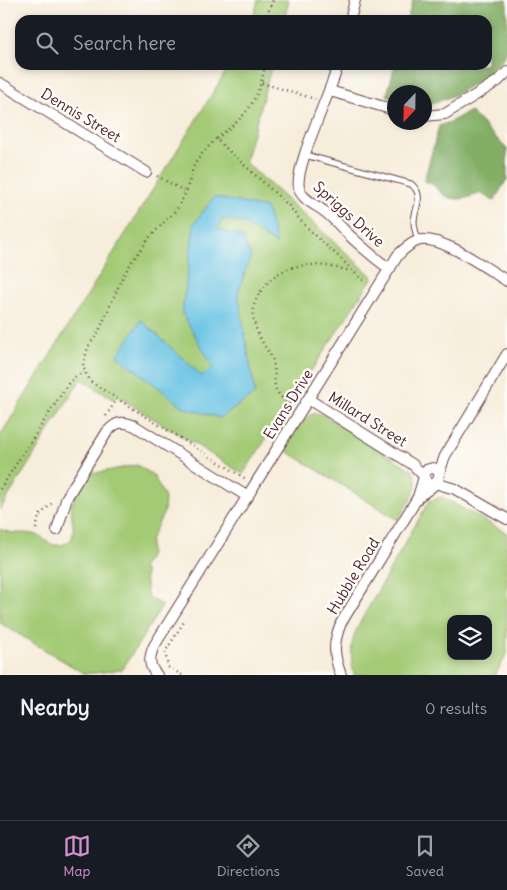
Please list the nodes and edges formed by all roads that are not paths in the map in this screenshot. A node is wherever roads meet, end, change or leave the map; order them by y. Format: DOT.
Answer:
graph roads {
  1 [pos="355,0"];
  2 [pos="351,15"];
  3 [pos="336,70"];
  4 [pos="507,72"];
  5 [pos="0,83"];
  6 [pos="330,91"];
  7 [pos="387,108"];
  8 [pos="432,115"];
  9 [pos="305,155"];
  10 [pos="146,172"];
  11 [pos="418,240"];
  12 [pos="390,269"];
  13 [pos="507,281"];
  14 [pos="507,354"];
  15 [pos="308,399"];
  16 [pos="431,473"];
  17 [pos="434,484"];
  18 [pos="455,489"];
  19 [pos="248,497"];
  20 [pos="418,497"];
  21 [pos="507,518"];
  22 [pos="57,530"];
  23 [pos="157,675"];
  24 [pos="341,675"];
  1 -- 2 [label="street"];
  3 -- 6 [label="street, Spriggs Drive"];
  4 -- 8 [label="street"];
  5 -- 10 [label="street, Dennis Street"];
  6 -- 7 [label="street"];
  6 -- 9 [label="street, Spriggs Drive"];
  9 -- 11 [label="lane"];
  9 -- 12 [label="street, Spriggs Drive"];
  11 -- 12 [label="street, Evans Drive"];
  11 -- 13 [label="street"];
  12 -- 15 [label="street, Evans Drive"];
  14 -- 16 [label="street"];
  15 -- 16 [label="street, Millard Street"];
  15 -- 19 [label="street, Evans Drive"];
  16 -- 17 [label="street"];
  16 -- 18 [label="street, Millard Street"];
  16 -- 20 [label="street, Hubble Road"];
  17 -- 18 [label="street, Millard Street"];
  17 -- 20 [label="street, Hubble Road"];
  18 -- 21 [label="street, Millard Street"];
  19 -- 22 [label="street"];
  19 -- 23 [label="street, Evans Drive"];
  20 -- 24 [label="street, Hubble Road"];
}
